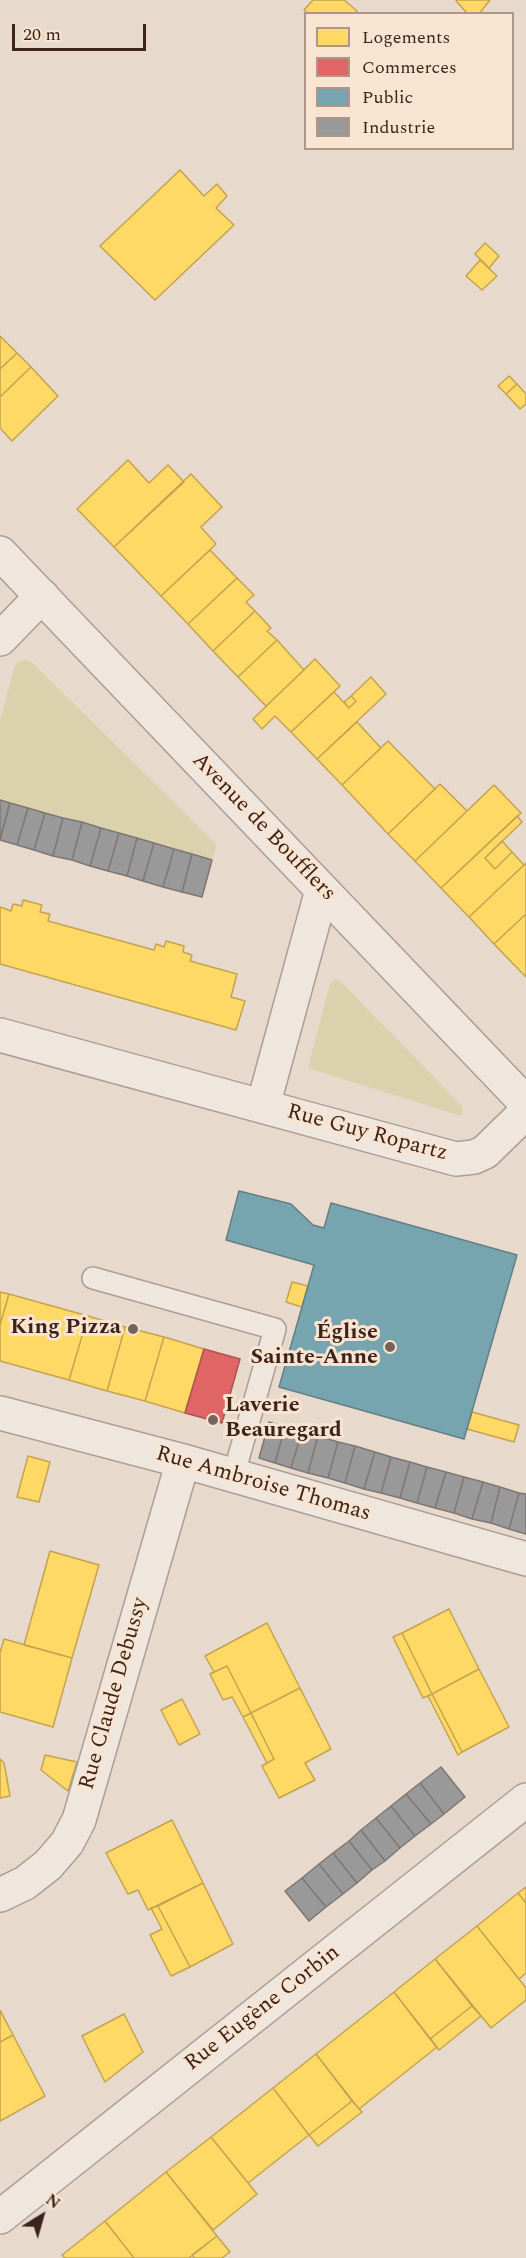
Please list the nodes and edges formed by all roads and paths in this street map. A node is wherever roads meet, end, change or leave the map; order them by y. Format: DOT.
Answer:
graph roads {
  1 [pos="0,553"];
  2 [pos="42,596"];
  3 [pos="0,639"];
  4 [pos="322,890"];
  5 [pos="0,1035"];
  6 [pos="526,1103"];
  7 [pos="263,1107"];
  8 [pos="526,1112"];
  9 [pos="93,1278"];
  10 [pos="0,1413"];
  11 [pos="183,1461"];
  12 [pos="233,1477"];
  13 [pos="526,1558"];
  14 [pos="526,1800"];
  15 [pos="0,1895"];
  16 [pos="0,2217"];
  1 -- 2 [label="street, Avenue de Boufflers"];
  2 -- 3 [label="street"];
  2 -- 4 [label="street, Avenue de Boufflers"];
  4 -- 6 [label="street, Avenue de Boufflers"];
  4 -- 7 [label="street, Rue Guy Ropartz"];
  5 -- 7 [label="street, Rue Guy Ropartz"];
  7 -- 8 [label="street, Rue Guy Ropartz"];
  9 -- 12 [label="lane"];
  10 -- 11 [label="street, Rue Ambroise Thomas"];
  11 -- 12 [label="street, Rue Ambroise Thomas"];
  11 -- 15 [label="street, Rue Claude Debussy"];
  12 -- 13 [label="street, Rue Ambroise Thomas"];
  14 -- 16 [label="street, Rue Eugène Corbin"];
}
